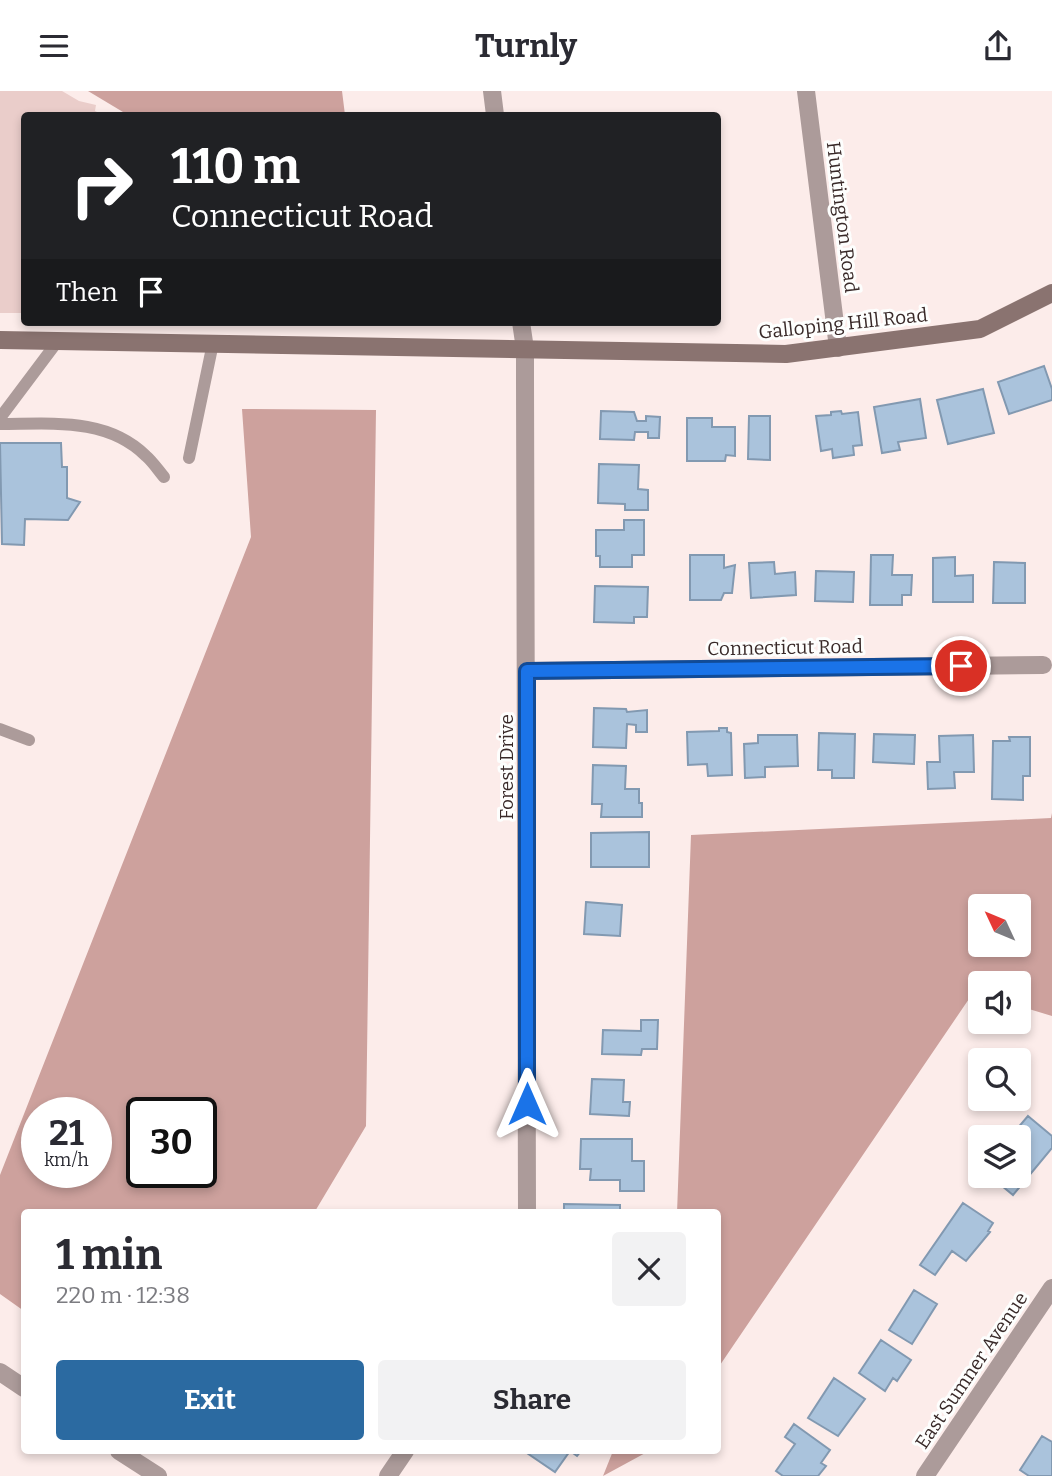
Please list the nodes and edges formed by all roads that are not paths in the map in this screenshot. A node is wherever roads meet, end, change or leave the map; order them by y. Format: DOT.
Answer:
graph roads {
  1 [pos="492,91"];
  2 [pos="806,91"];
  3 [pos="495,112"];
  4 [pos="1052,293"];
  5 [pos="522,326"];
  6 [pos="0,340"];
  7 [pos="57,342"];
  8 [pos="213,343"];
  9 [pos="838,348"];
  10 [pos="525,349"];
  11 [pos="0,418"];
  12 [pos="0,425"];
  13 [pos="189,458"];
  14 [pos="164,477"];
  15 [pos="1043,665"];
  16 [pos="527,671"];
  17 [pos="0,729"];
  18 [pos="29,740"];
  19 [pos="527,1209"];
  20 [pos="1052,1288"];
  21 [pos="0,1372"];
  22 [pos="21,1386"];
  23 [pos="124,1454"];
  24 [pos="403,1454"];
  25 [pos="158,1476"];
  26 [pos="388,1476"];
  27 [pos="925,1476"];
  1 -- 3 [label="street"];
  2 -- 9 [label="street, Huntington Road"];
  4 -- 9 [label="main road, Galloping Hill Road"];
  5 -- 10 [label="street, Forest Drive"];
  6 -- 7 [label="main road, Galloping Hill Road"];
  7 -- 8 [label="main road, Galloping Hill Road"];
  7 -- 11 [label="lane"];
  8 -- 10 [label="main road, Galloping Hill Road"];
  8 -- 13 [label="lane"];
  9 -- 10 [label="main road, Galloping Hill Road"];
  10 -- 16 [label="street, Forest Drive"];
  12 -- 14 [label="lane"];
  15 -- 16 [label="street, Connecticut Road"];
  16 -- 19 [label="street, Forest Drive"];
  17 -- 18 [label="lane"];
  20 -- 27 [label="street, East Sumner Avenue"];
  21 -- 22 [label="street"];
  23 -- 25 [label="street"];
  24 -- 26 [label="street"];
}
